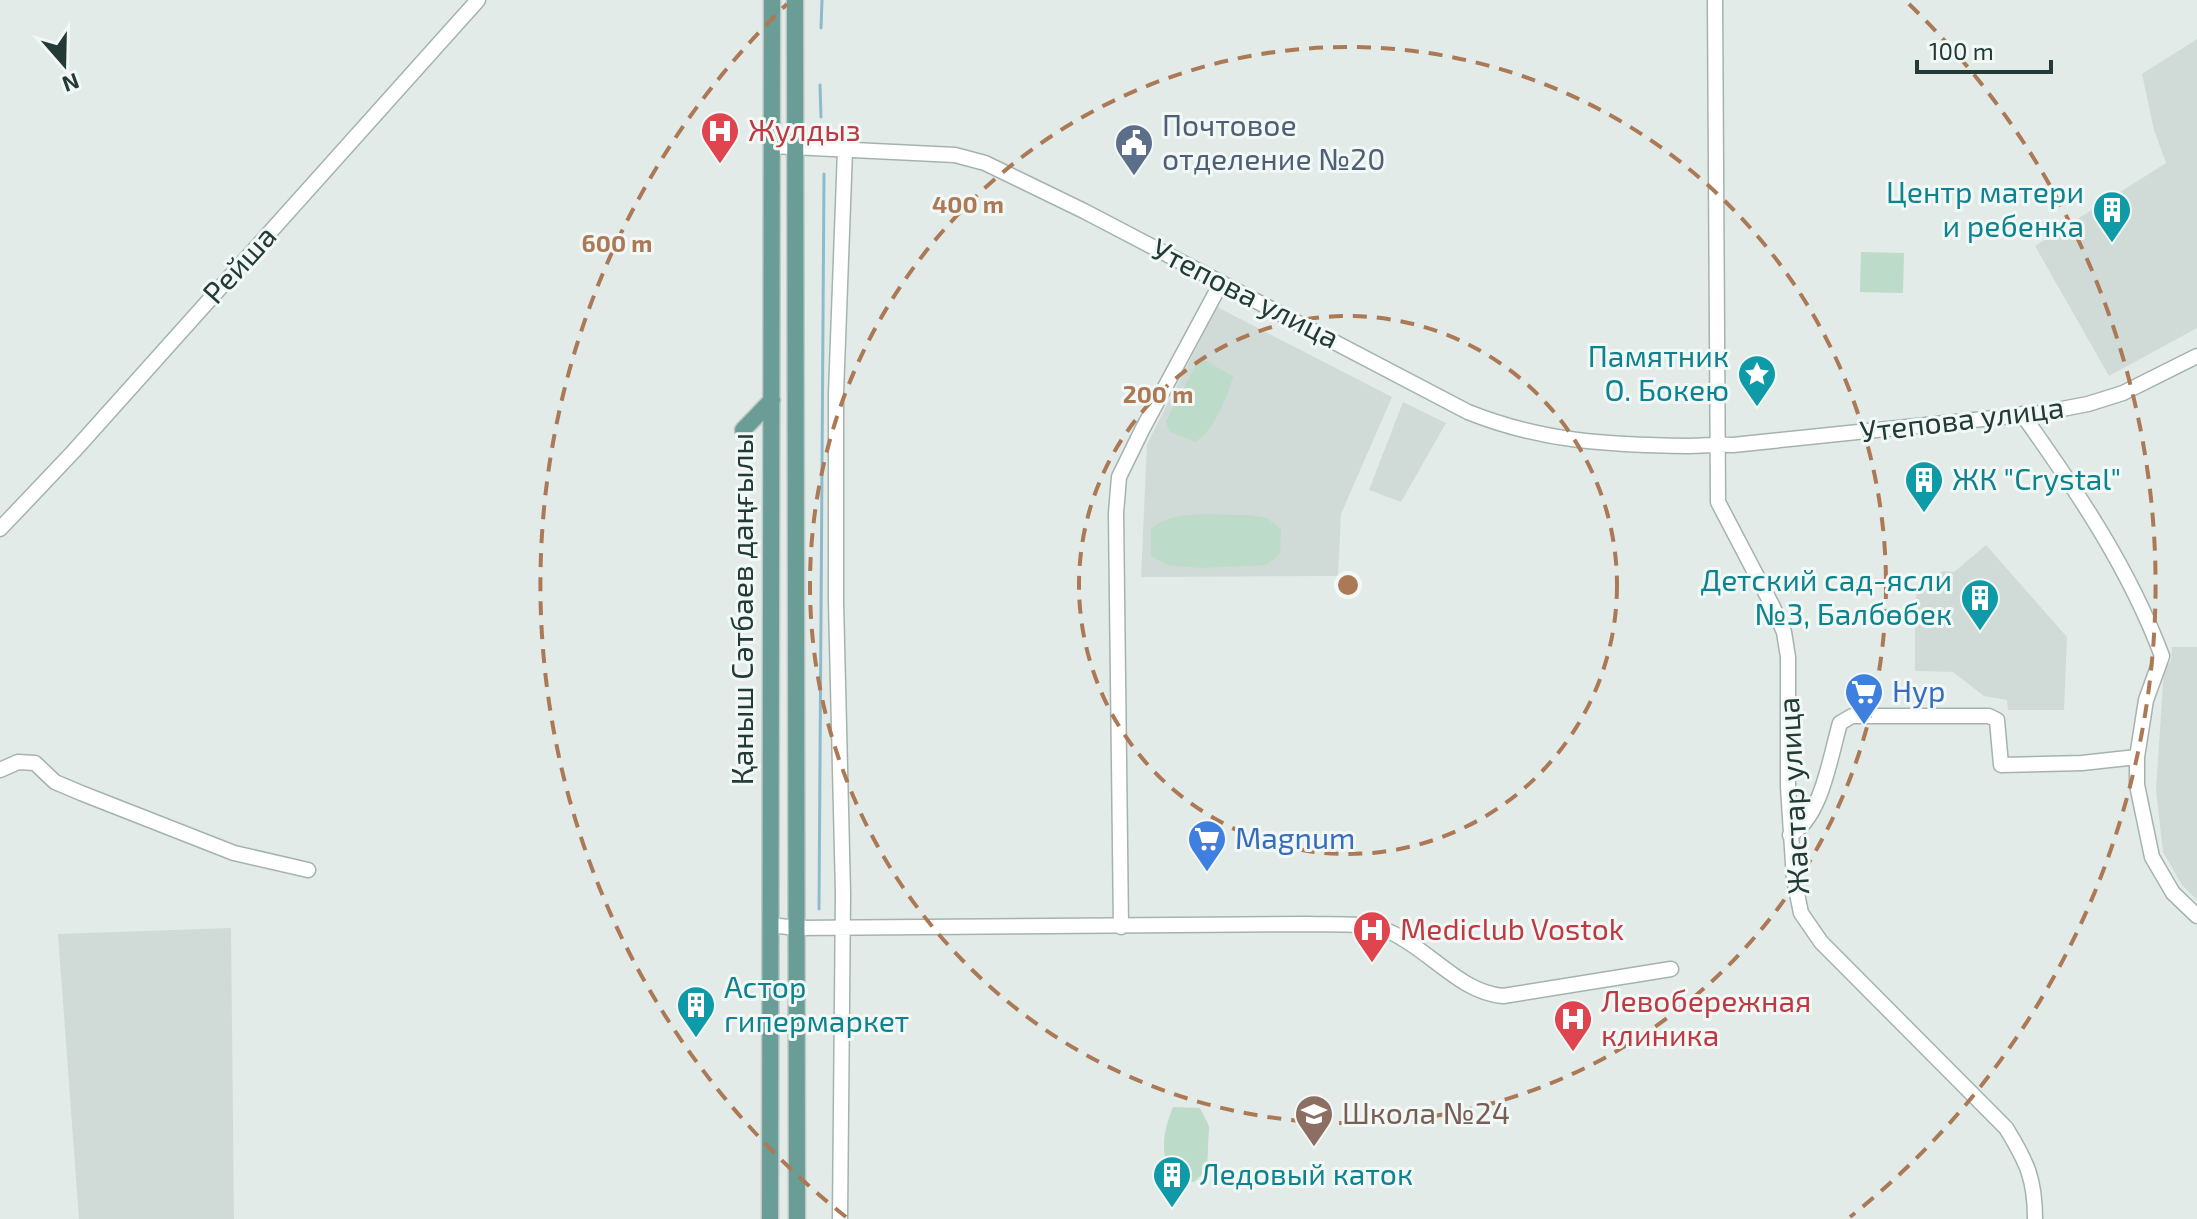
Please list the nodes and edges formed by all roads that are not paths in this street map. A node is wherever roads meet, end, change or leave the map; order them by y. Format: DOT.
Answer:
graph roads {
  1 [pos="478,0"];
  2 [pos="772,0"];
  3 [pos="795,0"];
  4 [pos="1715,0"];
  5 [pos="772,146"];
  6 [pos="796,148"];
  7 [pos="845,150"];
  8 [pos="1221,283"];
  9 [pos="2197,356"];
  10 [pos="772,400"];
  11 [pos="2022,414"];
  12 [pos="743,430"];
  13 [pos="1716,444"];
  14 [pos="0,529"];
  15 [pos="2137,757"];
  16 [pos="0,770"];
  17 [pos="1790,835"];
  18 [pos="308,870"];
  19 [pos="2197,916"];
  20 [pos="771,925"];
  21 [pos="843,927"];
  22 [pos="1121,927"];
  23 [pos="796,928"];
  24 [pos="1671,969"];
  25 [pos="770,1219"];
  26 [pos="797,1219"];
  27 [pos="840,1219"];
  28 [pos="2035,1219"];
  1 -- 14 [label="street, Рейша"];
  2 -- 5 [label="main road, Қаныш Сәтбаев даңғылы"];
  3 -- 6 [label="main road, Қаныш Сәтбаев даңғылы"];
  4 -- 13 [label="street"];
  5 -- 6 [label="street, Утепова улица"];
  5 -- 10 [label="main road, Қаныш Сәтбаев даңғылы"];
  6 -- 7 [label="street, Утепова улица"];
  6 -- 23 [label="main road, Қаныш Сәтбаев даңғылы"];
  7 -- 8 [label="street, Утепова улица"];
  7 -- 21 [label="street"];
  8 -- 13 [label="street, Утепова улица"];
  8 -- 22 [label="street"];
  9 -- 11 [label="street, Утепова улица"];
  10 -- 12 [label="main road"];
  10 -- 20 [label="main road, Қаныш Сәтбаев даңғылы"];
  11 -- 13 [label="street, Утепова улица"];
  11 -- 15 [label="street"];
  13 -- 17 [label="street, Жастар улица"];
  15 -- 17 [label="street"];
  15 -- 19 [label="street"];
  16 -- 18 [label="street"];
  17 -- 28 [label="street, Жастар улица"];
  20 -- 23 [label="street"];
  20 -- 25 [label="main road, Қаныш Сәтбаев даңғылы"];
  21 -- 22 [label="street"];
  21 -- 23 [label="street"];
  21 -- 27 [label="street"];
  22 -- 24 [label="street"];
  23 -- 26 [label="main road, Қаныш Сәтбаев даңғылы"];
}
